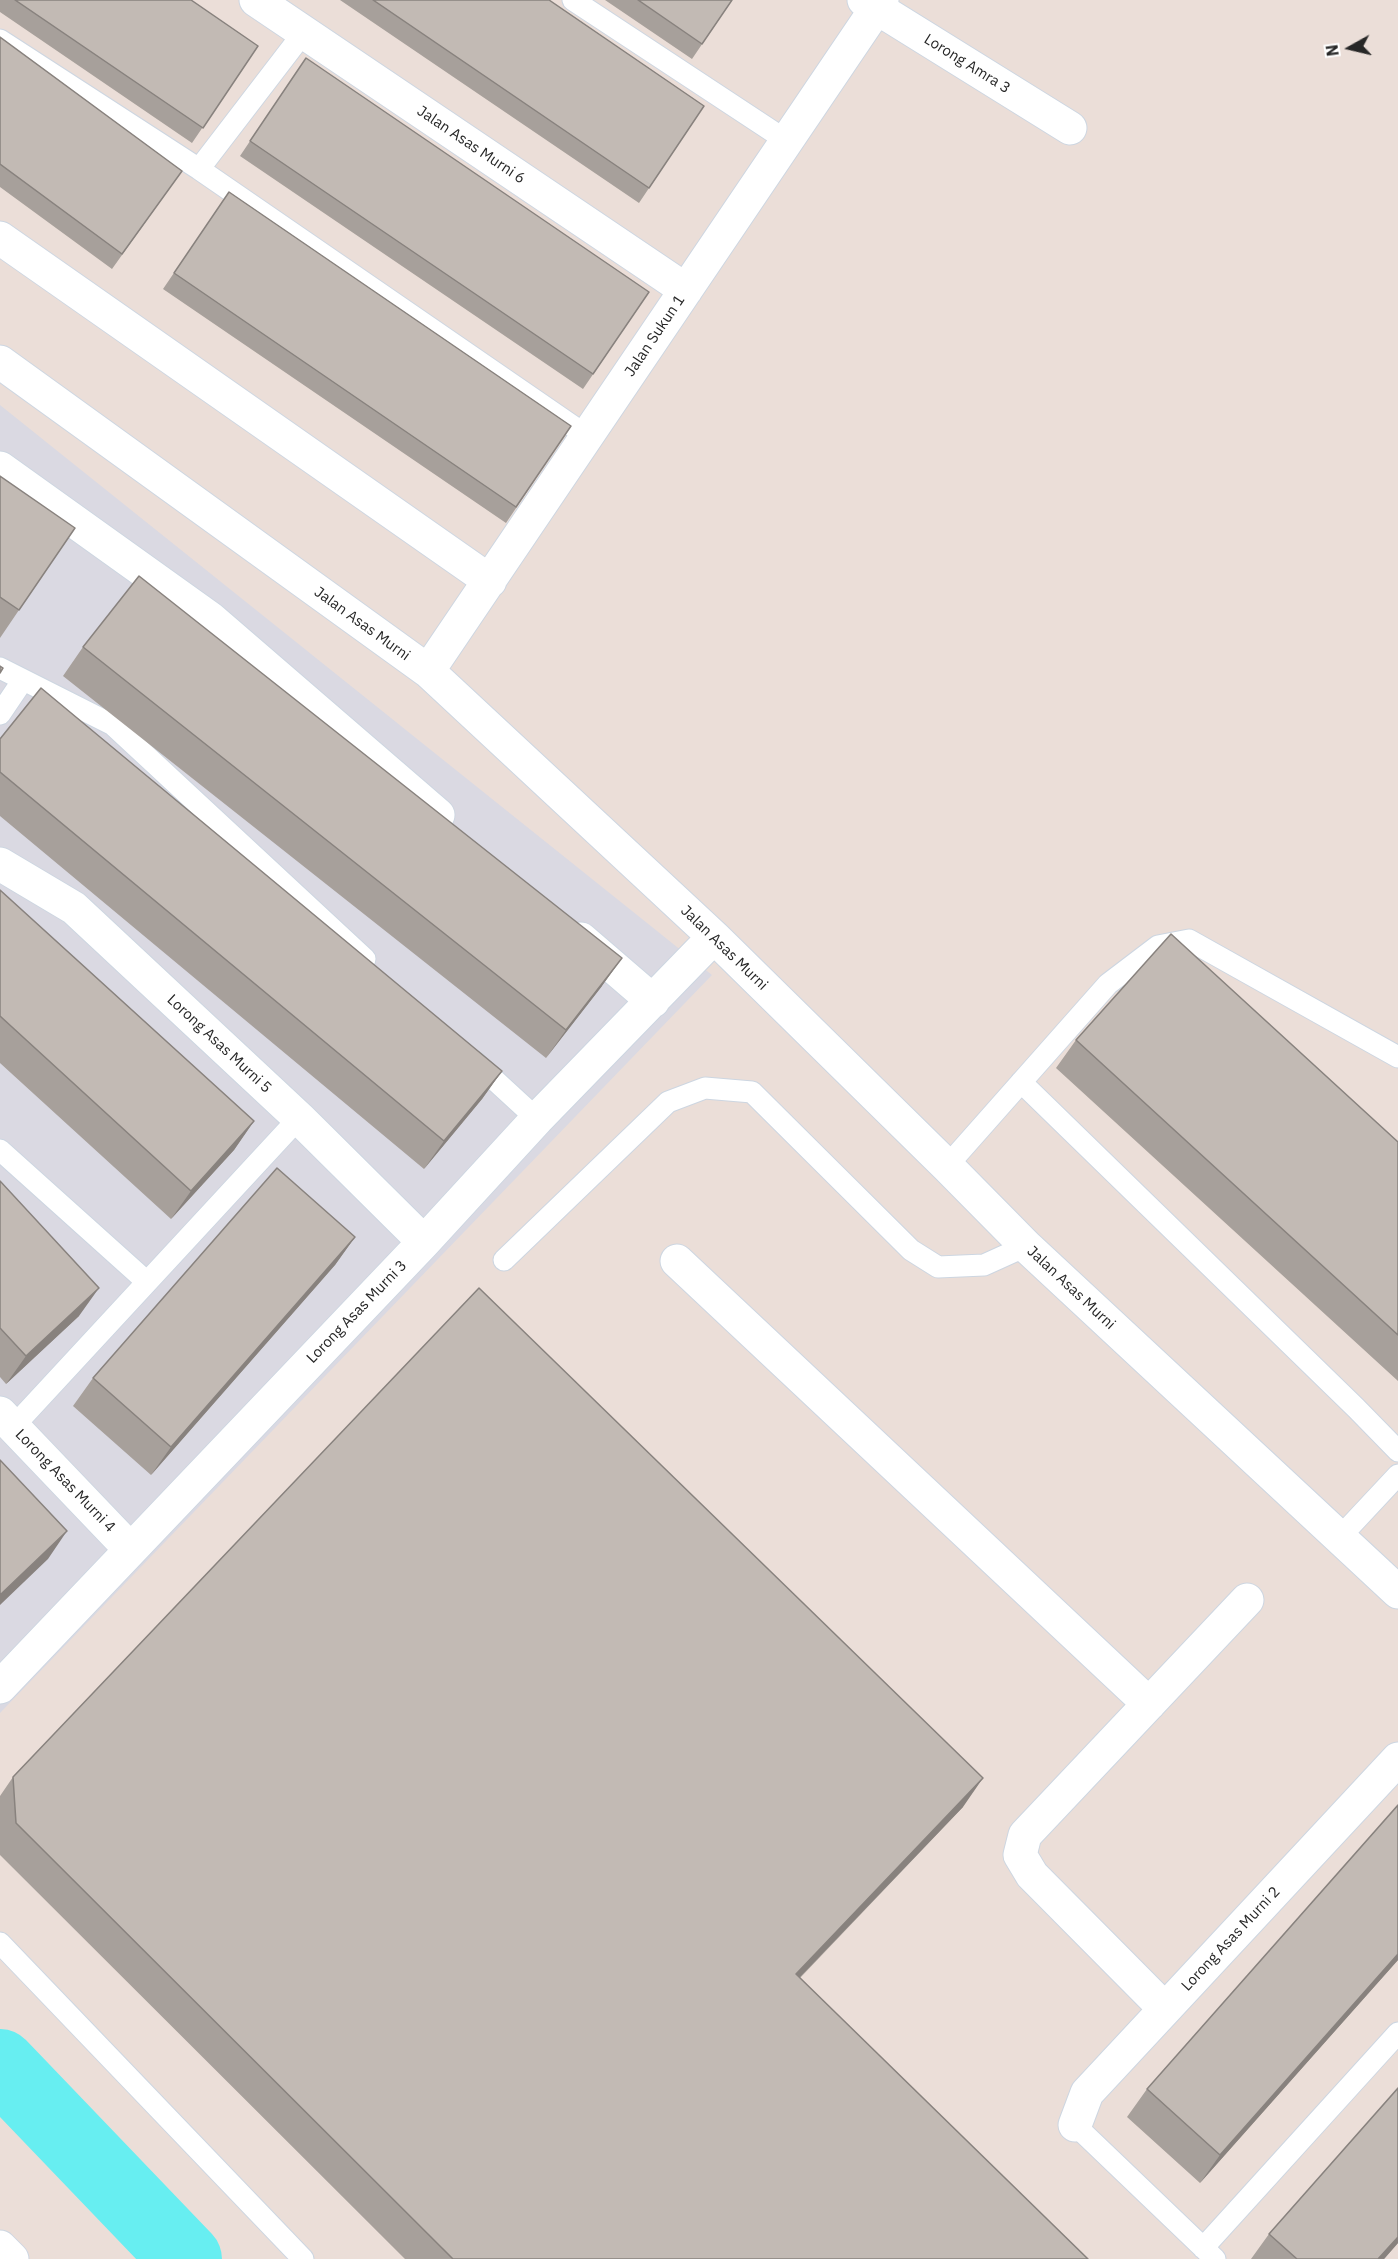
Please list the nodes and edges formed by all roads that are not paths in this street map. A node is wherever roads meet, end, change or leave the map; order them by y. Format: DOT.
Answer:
graph roads {
  1 [pos="256,0"];
  2 [pos="573,0"];
  3 [pos="874,3"];
  4 [pos="304,32"];
  5 [pos="0,40"];
  6 [pos="1070,128"];
  7 [pos="787,141"];
  8 [pos="199,169"];
  9 [pos="0,238"];
  10 [pos="686,290"];
  11 [pos="0,362"];
  12 [pos="587,436"];
  13 [pos="0,468"];
  14 [pos="490,581"];
  15 [pos="0,668"];
  16 [pos="428,671"];
  17 [pos="23,680"];
  18 [pos="0,714"];
  19 [pos="463,837"];
  20 [pos="0,864"];
  21 [pos="562,923"];
  22 [pos="714,937"];
  23 [pos="381,974"];
  24 [pos="653,1000"];
  25 [pos="459,1046"];
  26 [pos="1398,1057"];
  27 [pos="1021,1082"];
  28 [pos="299,1118"];
  29 [pos="537,1119"];
  30 [pos="0,1150"];
  31 [pos="947,1166"];
  32 [pos="424,1242"];
  33 [pos="1026,1246"];
  34 [pos="504,1260"];
  35 [pos="677,1261"];
  36 [pos="147,1281"];
  37 [pos="7,1420"];
  38 [pos="1398,1451"];
  39 [pos="1398,1475"];
  40 [pos="1340,1537"];
  41 [pos="130,1549"];
  42 [pos="1398,1592"];
  43 [pos="1246,1600"];
  44 [pos="1,1684"];
  45 [pos="1149,1704"];
  46 [pos="1398,1759"];
  47 [pos="0,1943"];
  48 [pos="1165,2010"];
  49 [pos="1398,2033"];
  50 [pos="1075,2125"];
  51 [pos="0,2247"];
  52 [pos="1209,2253"];
  53 [pos="12,2259"];
  54 [pos="303,2259"];
  1 -- 4 [label="street, Jalan Asas Murni 6"];
  2 -- 7 [label="lane"];
  3 -- 6 [label="street, Lorong Amra 3"];
  3 -- 7 [label="street, Jalan Sukun 1"];
  4 -- 8 [label="lane"];
  4 -- 10 [label="street, Jalan Asas Murni 6"];
  5 -- 8 [label="lane"];
  7 -- 10 [label="street, Jalan Sukun 1"];
  8 -- 12 [label="lane"];
  9 -- 14 [label="street"];
  10 -- 12 [label="street, Jalan Sukun 1"];
  11 -- 16 [label="street, Jalan Asas Murni"];
  12 -- 14 [label="street, Jalan Sukun 1"];
  13 -- 19 [label="street"];
  14 -- 16 [label="street, Jalan Sukun 1"];
  15 -- 17 [label="lane"];
  16 -- 22 [label="street, Jalan Asas Murni"];
  17 -- 18 [label="lane"];
  17 -- 23 [label="lane"];
  20 -- 28 [label="street, Lorong Asas Murni 5"];
  21 -- 24 [label="street"];
  22 -- 24 [label="street, Lorong Asas Murni 3"];
  22 -- 31 [label="street, Jalan Asas Murni"];
  24 -- 29 [label="street, Lorong Asas Murni 3"];
  25 -- 29 [label="lane"];
  26 -- 27 [label="lane"];
  27 -- 31 [label="lane"];
  27 -- 38 [label="lane"];
  28 -- 32 [label="street, Lorong Asas Murni 5"];
  28 -- 36 [label="lane"];
  29 -- 32 [label="street, Lorong Asas Murni 3"];
  30 -- 36 [label="lane"];
  31 -- 33 [label="street, Jalan Asas Murni"];
  32 -- 41 [label="street, Lorong Asas Murni 3"];
  33 -- 34 [label="lane"];
  33 -- 40 [label="street, Jalan Asas Murni"];
  35 -- 45 [label="street"];
  36 -- 37 [label="lane"];
  37 -- 41 [label="street, Lorong Asas Murni 4"];
  39 -- 40 [label="lane"];
  40 -- 42 [label="street, Jalan Asas Murni"];
  41 -- 44 [label="street, Lorong Asas Murni 3"];
  43 -- 45 [label="street"];
  45 -- 48 [label="street"];
  46 -- 48 [label="street, Lorong Asas Murni 2"];
  47 -- 54 [label="lane"];
  48 -- 50 [label="street, Lorong Asas Murni 2"];
  49 -- 52 [label="lane"];
  50 -- 52 [label="lane"];
  51 -- 53 [label="street"];
}
